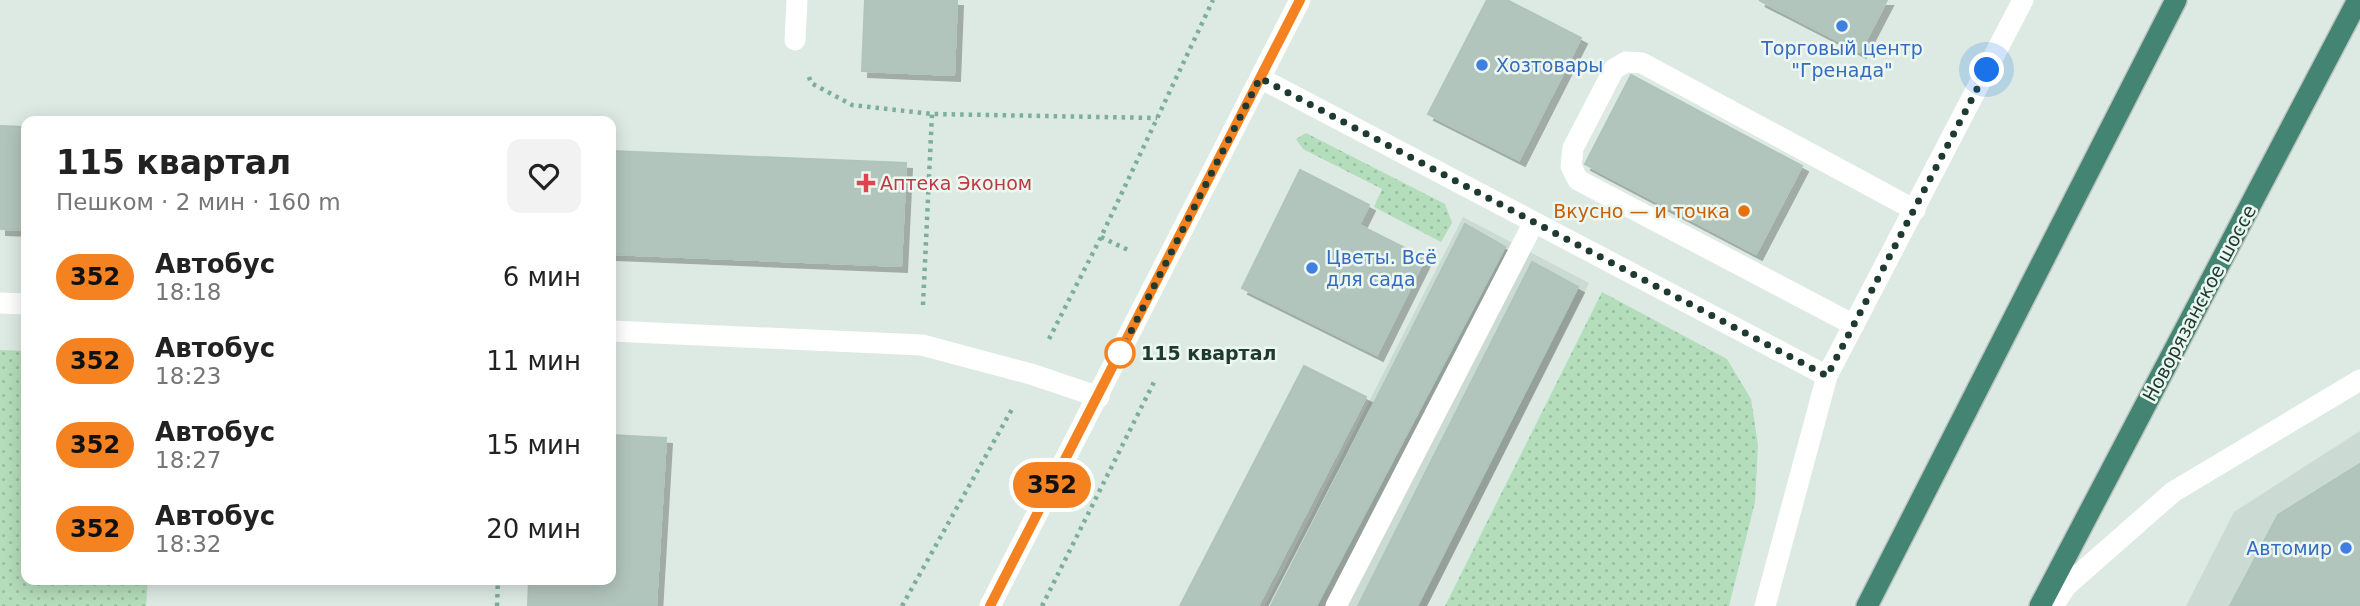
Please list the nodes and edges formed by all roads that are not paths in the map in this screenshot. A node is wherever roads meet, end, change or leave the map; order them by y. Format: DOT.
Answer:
graph roads {
  1 [pos="797,0"];
  2 [pos="1300,0"];
  3 [pos="2023,0"];
  4 [pos="2176,0"];
  5 [pos="2358,0"];
  6 [pos="795,40"];
  7 [pos="1260,78"];
  8 [pos="1915,210"];
  9 [pos="1534,222"];
  10 [pos="0,303"];
  11 [pos="21,304"];
  12 [pos="1854,325"];
  13 [pos="616,331"];
  14 [pos="1827,376"];
  15 [pos="2360,380"];
  16 [pos="1099,397"];
  17 [pos="990,606"];
  18 [pos="1336,606"];
  19 [pos="1765,606"];
  20 [pos="1867,606"];
  21 [pos="2040,606"];
  22 [pos="2053,606"];
  1 -- 6 [label="street"];
  2 -- 7 [label="street"];
  3 -- 8 [label="street"];
  4 -- 20 [label="highway"];
  5 -- 21 [label="highway, Новорязанское шоссе"];
  7 -- 9 [label="street"];
  7 -- 16 [label="street"];
  8 -- 12 [label="street"];
  8 -- 12 [label="street"];
  9 -- 14 [label="street"];
  9 -- 18 [label="street"];
  10 -- 11 [label="street"];
  12 -- 14 [label="street"];
  13 -- 16 [label="street"];
  14 -- 19 [label="street"];
  15 -- 22 [label="street"];
  16 -- 17 [label="street"];
}
